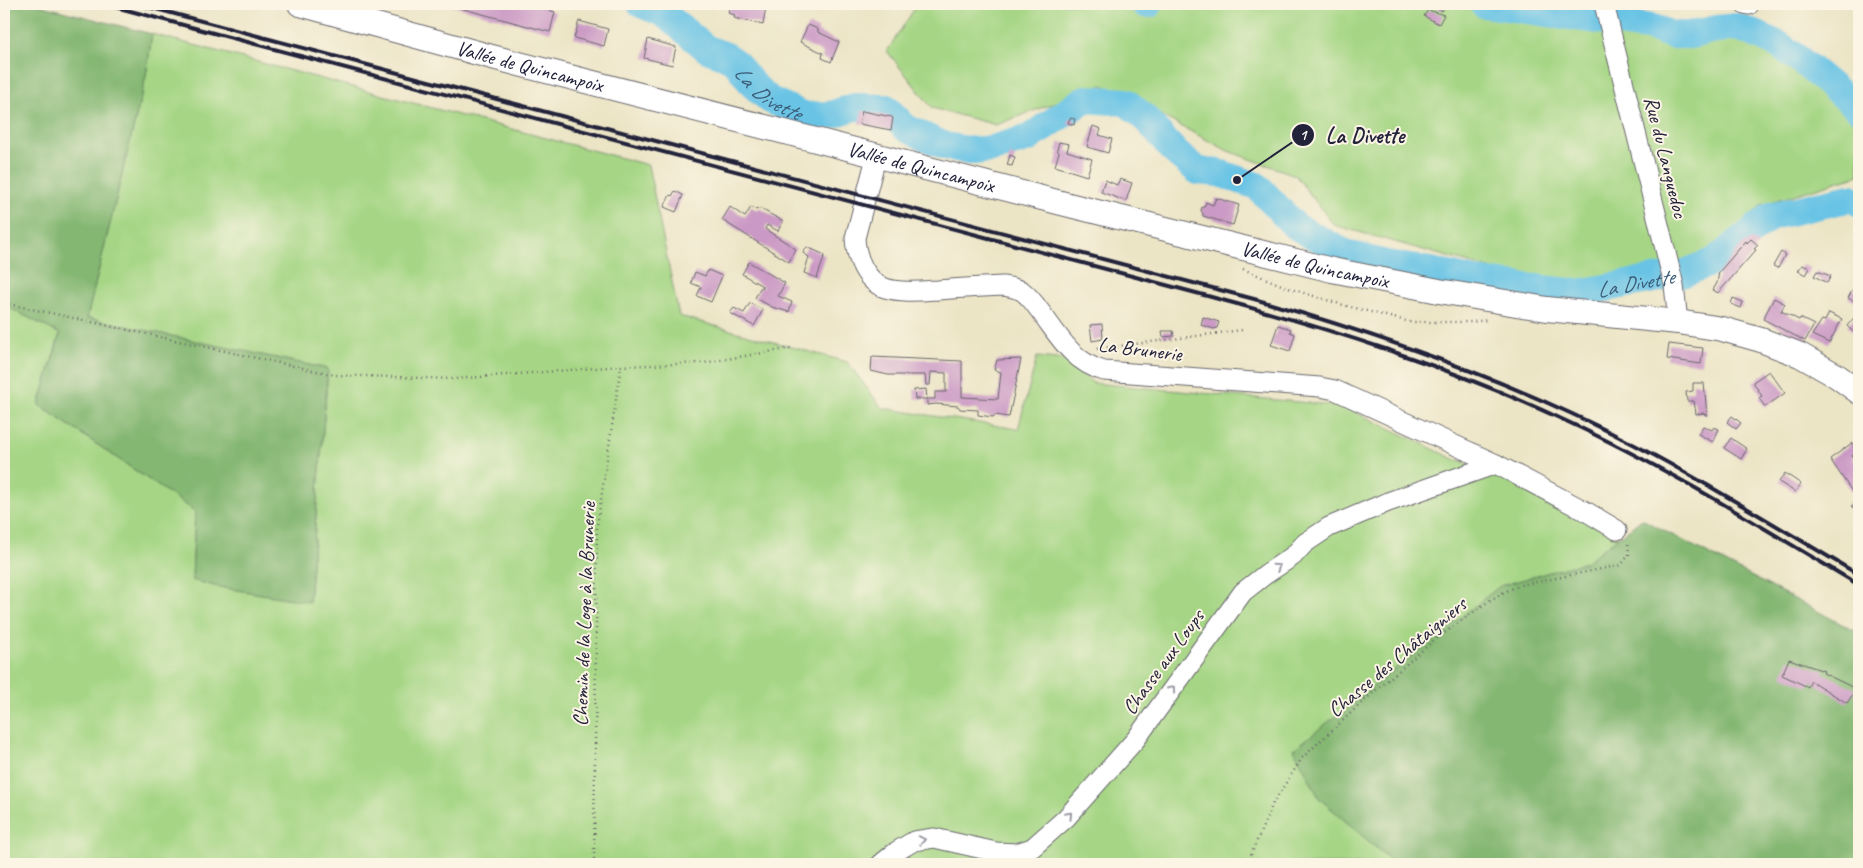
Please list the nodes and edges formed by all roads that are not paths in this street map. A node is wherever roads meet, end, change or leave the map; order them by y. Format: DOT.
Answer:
graph roads {
  1 [pos="300,4"];
  2 [pos="1604,4"];
  3 [pos="877,154"];
  4 [pos="1678,322"];
  5 [pos="1859,392"];
  6 [pos="1496,464"];
  7 [pos="1617,530"];
  8 [pos="881,864"];
  1 -- 3 [label="main road, Vallée de Quincampoix"];
  2 -- 4 [label="street, Rue du Languedoc"];
  3 -- 4 [label="main road, Vallée de Quincampoix"];
  3 -- 6 [label="street, La Brunerie"];
  4 -- 5 [label="main road, Vallée de Quincampoix"];
  6 -- 7 [label="street, La Brunerie"];
  8 -- 6 [label="street, Chasse aux Loups, one-way"];
}
